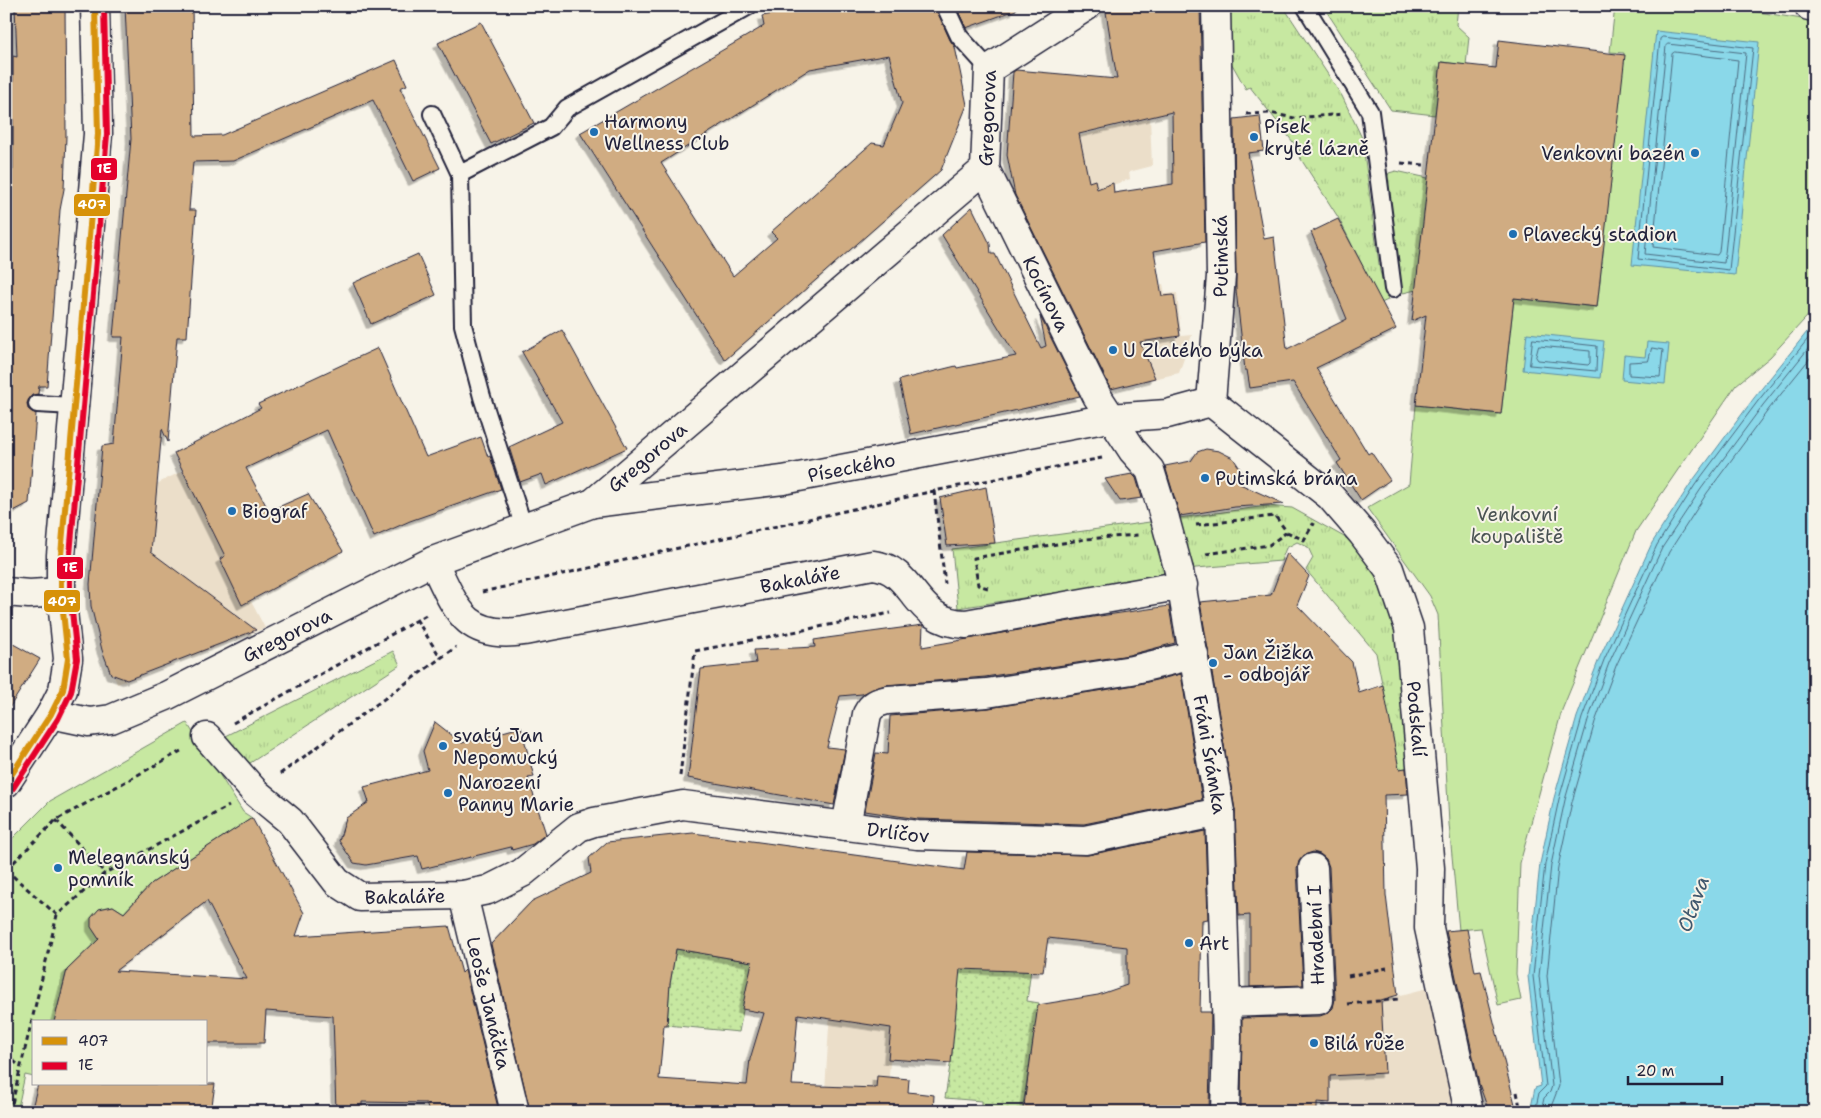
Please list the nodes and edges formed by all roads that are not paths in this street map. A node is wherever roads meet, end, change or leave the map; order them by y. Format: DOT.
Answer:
graph roads {
  1 [pos="95,6"];
  2 [pos="749,6"];
  3 [pos="945,6"];
  4 [pos="1087,6"];
  5 [pos="1216,6"];
  6 [pos="1305,6"];
  7 [pos="1809,6"];
  8 [pos="1815,7"];
  9 [pos="988,69"];
  10 [pos="432,114"];
  11 [pos="984,169"];
  12 [pos="460,174"];
  13 [pos="1392,289"];
  14 [pos="1211,402"];
  15 [pos="37,404"];
  16 [pos="73,406"];
  17 [pos="1109,418"];
  18 [pos="593,503"];
  19 [pos="524,528"];
  20 [pos="433,561"];
  21 [pos="1181,578"];
  22 [pos="6,592"];
  23 [pos="61,592"];
  24 [pos="1194,655"];
  25 [pos="51,714"];
  26 [pos="207,737"];
  27 [pos="6,783"];
  28 [pos="1220,812"];
  29 [pos="846,826"];
  30 [pos="579,827"];
  31 [pos="1313,868"];
  32 [pos="463,895"];
  33 [pos="1227,1002"];
  34 [pos="515,1112"];
  35 [pos="1225,1112"];
  36 [pos="1470,1112"];
  1 -- 16 [label="street"];
  2 -- 12 [label="lane"];
  3 -- 9 [label="lane"];
  4 -- 9 [label="street, Gregorova"];
  5 -- 14 [label="street, Putimská"];
  6 -- 13 [label="lane"];
  7 -- 8 [label="street"];
  9 -- 11 [label="street, Gregorova"];
  10 -- 12 [label="lane"];
  11 -- 17 [label="street, Kocínova"];
  11 -- 18 [label="street, Gregorova"];
  12 -- 19 [label="lane"];
  14 -- 17 [label="street"];
  14 -- 36 [label="street, Podskalí"];
  15 -- 16 [label="lane"];
  16 -- 23 [label="street"];
  17 -- 18 [label="street, Píseckého"];
  17 -- 21 [label="street, Fráni Šrámka, bridge"];
  18 -- 19 [label="street, Gregorova"];
  19 -- 20 [label="street, Gregorova"];
  20 -- 21 [label="street, Bakaláře"];
  20 -- 25 [label="street, Gregorova"];
  21 -- 24 [label="street, Fráni Šrámka"];
  22 -- 23 [label="street"];
  23 -- 25 [label="street"];
  24 -- 28 [label="street, Fráni Šrámka"];
  24 -- 29 [label="street"];
  25 -- 27 [label="street"];
  26 -- 32 [label="street, Bakaláře"];
  28 -- 29 [label="street, Drlíčov"];
  28 -- 33 [label="street, Fráni Šrámka"];
  29 -- 30 [label="street, Drlíčov"];
  30 -- 32 [label="street, Bakaláře"];
  31 -- 33 [label="street, Hradební I"];
  32 -- 34 [label="street, Leoše Janáčka"];
  33 -- 35 [label="street, Fráni Šrámka"];
}
